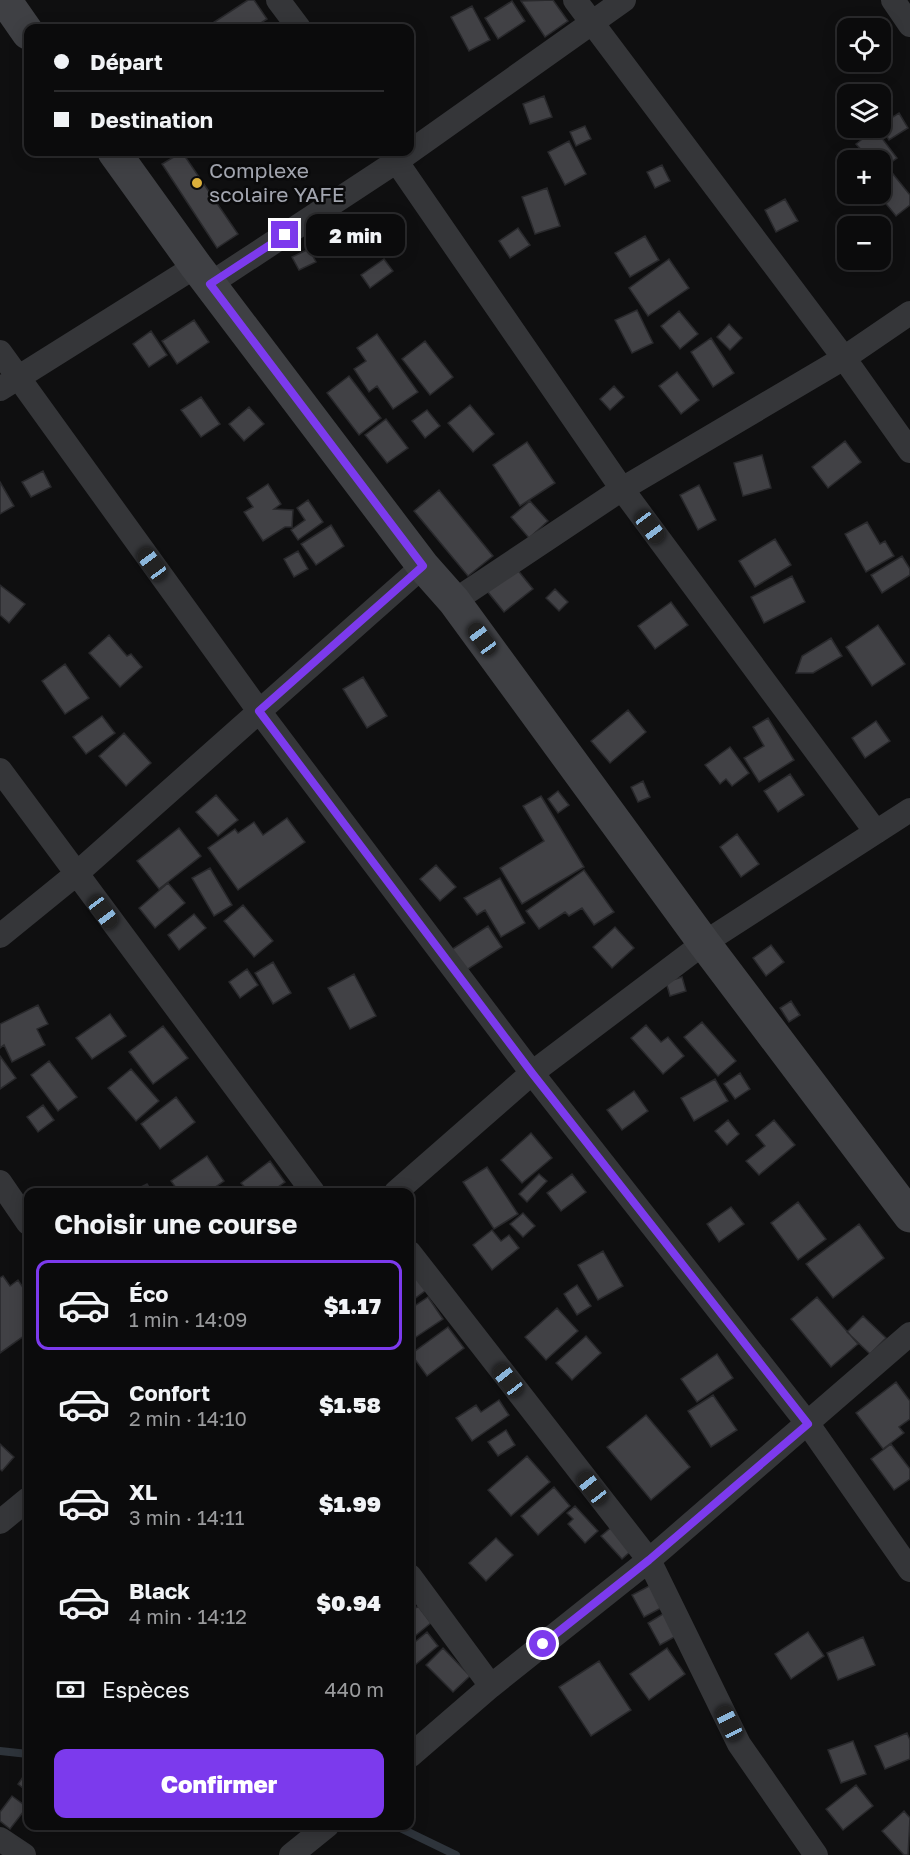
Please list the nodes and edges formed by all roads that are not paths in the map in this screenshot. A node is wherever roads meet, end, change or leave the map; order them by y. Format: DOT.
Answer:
graph roads {
  1 [pos="5,0"];
  2 [pos="278,0"];
  3 [pos="575,0"];
  4 [pos="624,0"];
  5 [pos="893,0"];
  6 [pos="591,21"];
  7 [pos="296,24"];
  8 [pos="910,25"];
  9 [pos="24,27"];
  10 [pos="414,142"];
  11 [pos="117,156"];
  12 [pos="393,156"];
  13 [pos="203,275"];
  14 [pos="910,313"];
  15 [pos="0,352"];
  16 [pos="844,358"];
  17 [pos="9,384"];
  18 [pos="910,451"];
  19 [pos="622,489"];
  20 [pos="423,566"];
  21 [pos="454,600"];
  22 [pos="259,711"];
  23 [pos="0,770"];
  24 [pos="910,810"];
  25 [pos="876,832"];
  26 [pos="75,875"];
  27 [pos="0,936"];
  28 [pos="704,943"];
  29 [pos="532,1073"];
  30 [pos="0,1182"];
  31 [pos="310,1188"];
  32 [pos="401,1188"];
  33 [pos="910,1216"];
  34 [pos="24,1217"];
  35 [pos="414,1258"];
  36 [pos="910,1334"];
  37 [pos="808,1424"];
  38 [pos="24,1502"];
  39 [pos="0,1522"];
  40 [pos="649,1560"];
  41 [pos="910,1570"];
  42 [pos="414,1581"];
  43 [pos="491,1686"];
  44 [pos="414,1753"];
  45 [pos="322,1830"];
  46 [pos="0,1839"];
  47 [pos="24,1855"];
  48 [pos="291,1855"];
  49 [pos="816,1855"];
  1 -- 9 [label="street"];
  2 -- 7 [label="street"];
  3 -- 6 [label="street"];
  4 -- 6 [label="street"];
  5 -- 8 [label="street"];
  6 -- 10 [label="street"];
  6 -- 16 [label="street"];
  11 -- 13 [label="street"];
  12 -- 13 [label="street"];
  12 -- 19 [label="street"];
  13 -- 17 [label="street"];
  13 -- 20 [label="street"];
  14 -- 16 [label="street"];
  15 -- 17 [label="street"];
  16 -- 18 [label="street"];
  16 -- 19 [label="street"];
  17 -- 22 [label="street"];
  19 -- 21 [label="street"];
  19 -- 25 [label="street"];
  20 -- 21 [label="street"];
  20 -- 22 [label="street"];
  21 -- 28 [label="street"];
  22 -- 26 [label="street"];
  22 -- 29 [label="street"];
  23 -- 26 [label="street"];
  24 -- 25 [label="street"];
  25 -- 28 [label="street"];
  26 -- 27 [label="street"];
  26 -- 31 [label="street"];
  28 -- 29 [label="street"];
  28 -- 33 [label="street"];
  29 -- 32 [label="street"];
  29 -- 37 [label="street"];
  30 -- 34 [label="street"];
  35 -- 40 [label="street"];
  36 -- 37 [label="street"];
  37 -- 40 [label="street"];
  37 -- 41 [label="street"];
  38 -- 39 [label="street"];
  40 -- 43 [label="street"];
  40 -- 49 [label="street"];
  42 -- 43 [label="street"];
  43 -- 44 [label="street"];
  45 -- 48 [label="street"];
  46 -- 47 [label="street"];
}
